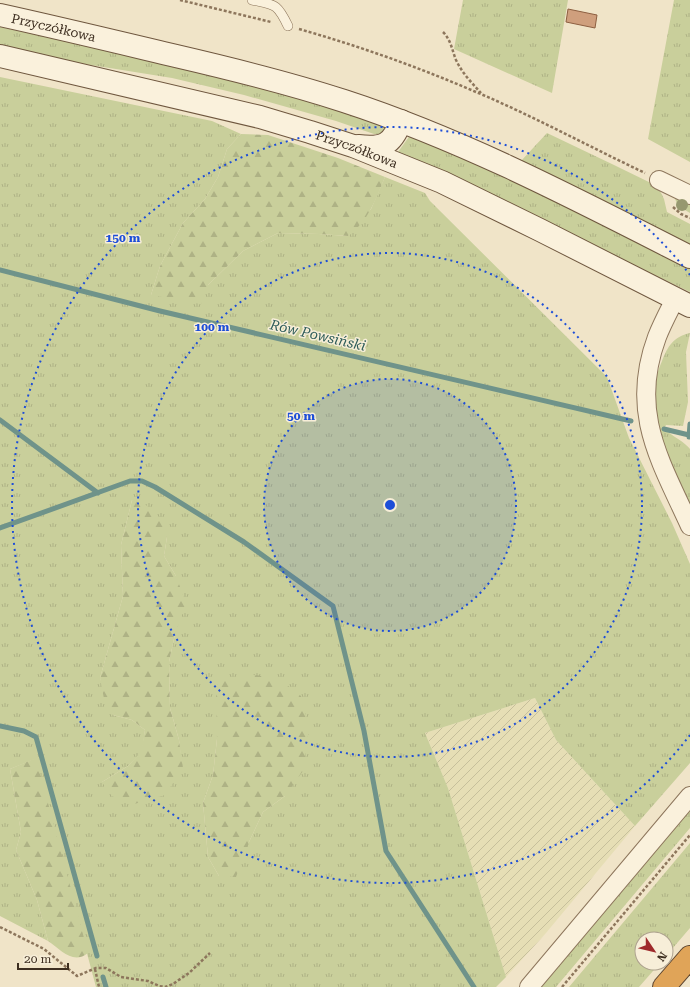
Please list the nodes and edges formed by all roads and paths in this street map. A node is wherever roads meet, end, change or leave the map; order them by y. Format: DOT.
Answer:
graph roads {
  1 [pos="180,0"];
  2 [pos="252,0"];
  3 [pos="0,15"];
  4 [pos="288,26"];
  5 [pos="443,32"];
  6 [pos="0,56"];
  7 [pos="482,95"];
  8 [pos="401,121"];
  9 [pos="353,146"];
  10 [pos="659,180"];
  11 [pos="690,195"];
  12 [pos="690,257"];
  13 [pos="682,302"];
  14 [pos="690,526"];
  15 [pos="690,796"];
  16 [pos="690,835"];
  17 [pos="0,926"];
  18 [pos="210,953"];
  19 [pos="690,957"];
  20 [pos="96,968"];
  21 [pos="99,987"];
  22 [pos="529,987"];
  23 [pos="562,987"];
  24 [pos="664,987"];
  1 -- 4 [label="path"];
  2 -- 4 [label="lane"];
  3 -- 8 [label="main road, Przyczółkowa"];
  4 -- 7 [label="path"];
  5 -- 7 [label="path"];
  6 -- 9 [label="main road, Przyczółkowa"];
  7 -- 10 [label="path"];
  8 -- 9 [label="main road"];
  8 -- 12 [label="main road, Przyczółkowa"];
  9 -- 13 [label="main road, Przyczółkowa"];
  10 -- 11 [label="street"];
  13 -- 14 [label="street"];
  15 -- 22 [label="street"];
  16 -- 23 [label="path"];
  17 -- 20 [label="path"];
  18 -- 20 [label="path"];
  19 -- 24 [label="highway"];
  20 -- 21 [label="path"];
}
